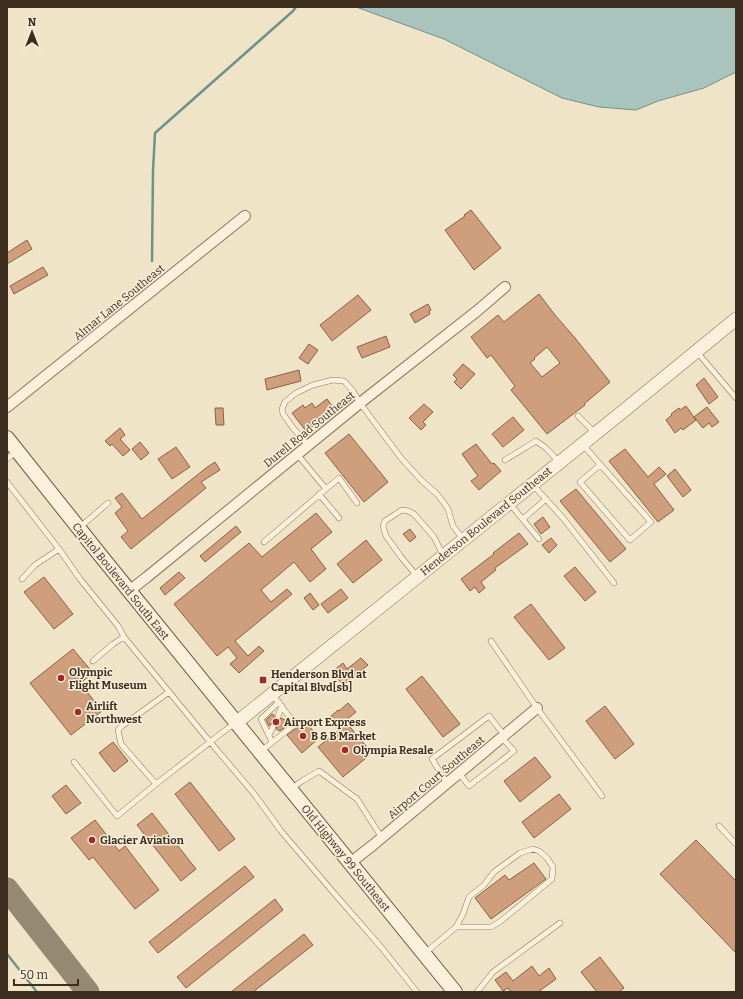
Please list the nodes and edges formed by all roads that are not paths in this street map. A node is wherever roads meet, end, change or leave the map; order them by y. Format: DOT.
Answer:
graph roads {
  1 [pos="245,216"];
  2 [pos="505,287"];
  3 [pos="736,319"];
  4 [pos="696,351"];
  5 [pos="736,398"];
  6 [pos="360,403"];
  7 [pos="7,407"];
  8 [pos="578,416"];
  9 [pos="596,434"];
  10 [pos="7,438"];
  11 [pos="582,444"];
  12 [pos="308,445"];
  13 [pos="297,454"];
  14 [pos="12,455"];
  15 [pos="505,460"];
  16 [pos="560,462"];
  17 [pos="600,465"];
  18 [pos="7,482"];
  19 [pos="532,484"];
  20 [pos="326,489"];
  21 [pos="319,494"];
  22 [pos="546,499"];
  23 [pos="108,503"];
  24 [pos="357,503"];
  25 [pos="510,503"];
  26 [pos="339,518"];
  27 [pos="523,519"];
  28 [pos="79,528"];
  29 [pos="539,539"];
  30 [pos="464,540"];
  31 [pos="264,542"];
  32 [pos="59,549"];
  33 [pos="443,556"];
  34 [pos="418,577"];
  35 [pos="22,579"];
  36 [pos="614,583"];
  37 [pos="129,591"];
  38 [pos="124,637"];
  39 [pos="491,641"];
  40 [pos="93,661"];
  41 [pos="169,692"];
  42 [pos="278,701"];
  43 [pos="538,708"];
  44 [pos="278,716"];
  45 [pos="236,723"];
  46 [pos="273,727"];
  47 [pos="269,735"];
  48 [pos="504,737"];
  49 [pos="210,742"];
  50 [pos="272,742"];
  51 [pos="260,752"];
  52 [pos="74,762"];
  53 [pos="459,773"];
  54 [pos="447,783"];
  55 [pos="156,784"];
  56 [pos="290,790"];
  57 [pos="602,796"];
  58 [pos="719,826"];
  59 [pos="382,838"];
  60 [pos="736,844"];
  61 [pos="350,863"];
  62 [pos="560,922"];
  63 [pos="456,926"];
  64 [pos="424,954"];
  65 [pos="418,992"];
  66 [pos="455,992"];
  67 [pos="477,992"];
  1 -- 7 [label="street, Almar Lane Southeast"];
  2 -- 6 [label="street, Durell Road Southeast"];
  3 -- 4 [label="street, Henderson Boulevard Southeast"];
  4 -- 5 [label="lane"];
  4 -- 9 [label="street, Henderson Boulevard Southeast"];
  6 -- 12 [label="street, Durell Road Southeast"];
  6 -- 12 [label="lane"];
  6 -- 30 [label="lane"];
  8 -- 9 [label="lane"];
  9 -- 11 [label="street, Henderson Boulevard Southeast"];
  10 -- 14 [label="main road, Capitol Boulevard South East"];
  11 -- 16 [label="street, Henderson Boulevard Southeast"];
  11 -- 17 [label="lane"];
  12 -- 13 [label="street, Durell Road Southeast"];
  13 -- 20 [label="lane"];
  13 -- 37 [label="street, Durell Road Southeast"];
  14 -- 28 [label="main road, Capitol Boulevard South East"];
  15 -- 16 [label="lane"];
  16 -- 19 [label="street, Henderson Boulevard Southeast"];
  17 -- 17 [label="lane"];
  18 -- 32 [label="lane"];
  19 -- 22 [label="lane"];
  19 -- 25 [label="street, Henderson Boulevard Southeast"];
  20 -- 21 [label="lane"];
  20 -- 24 [label="lane"];
  21 -- 26 [label="lane"];
  21 -- 31 [label="lane"];
  22 -- 27 [label="lane"];
  22 -- 36 [label="lane"];
  23 -- 28 [label="lane"];
  25 -- 27 [label="lane"];
  25 -- 30 [label="street, Henderson Boulevard Southeast"];
  27 -- 29 [label="lane"];
  28 -- 37 [label="main road, Capitol Boulevard South East"];
  30 -- 33 [label="street, Henderson Boulevard Southeast"];
  32 -- 35 [label="lane"];
  32 -- 38 [label="lane"];
  33 -- 34 [label="street, Henderson Boulevard Southeast"];
  33 -- 34 [label="lane"];
  34 -- 42 [label="street, Henderson Boulevard Southeast"];
  37 -- 45 [label="main road, Capitol Boulevard South East"];
  38 -- 40 [label="lane"];
  38 -- 41 [label="lane"];
  39 -- 43 [label="lane"];
  41 -- 49 [label="lane"];
  41 -- 55 [label="lane"];
  42 -- 44 [label="lane"];
  42 -- 45 [label="street, Henderson Boulevard Southeast"];
  42 -- 47 [label="lane"];
  42 -- 50 [label="lane"];
  43 -- 48 [label="street, Airport Court Southeast"];
  43 -- 57 [label="lane"];
  45 -- 49 [label="lane"];
  45 -- 51 [label="main road, Old Highway 99 Southeast"];
  46 -- 47 [label="lane"];
  47 -- 50 [label="lane"];
  48 -- 53 [label="street, Airport Court Southeast"];
  48 -- 53 [label="lane"];
  48 -- 54 [label="lane"];
  49 -- 55 [label="lane"];
  49 -- 65 [label="lane"];
  50 -- 51 [label="lane"];
  51 -- 56 [label="main road, Old Highway 99 Southeast"];
  52 -- 55 [label="lane"];
  53 -- 54 [label="street, Airport Court Southeast"];
  54 -- 59 [label="street, Airport Court Southeast"];
  56 -- 59 [label="lane"];
  56 -- 61 [label="main road, Old Highway 99 Southeast"];
  58 -- 60 [label="lane"];
  59 -- 61 [label="street, Airport Court Southeast"];
  61 -- 64 [label="main road, Old Highway 99 Southeast"];
  62 -- 67 [label="lane"];
  63 -- 63 [label="lane"];
  63 -- 64 [label="lane"];
  64 -- 66 [label="main road, Old Highway 99 Southeast"];
}
